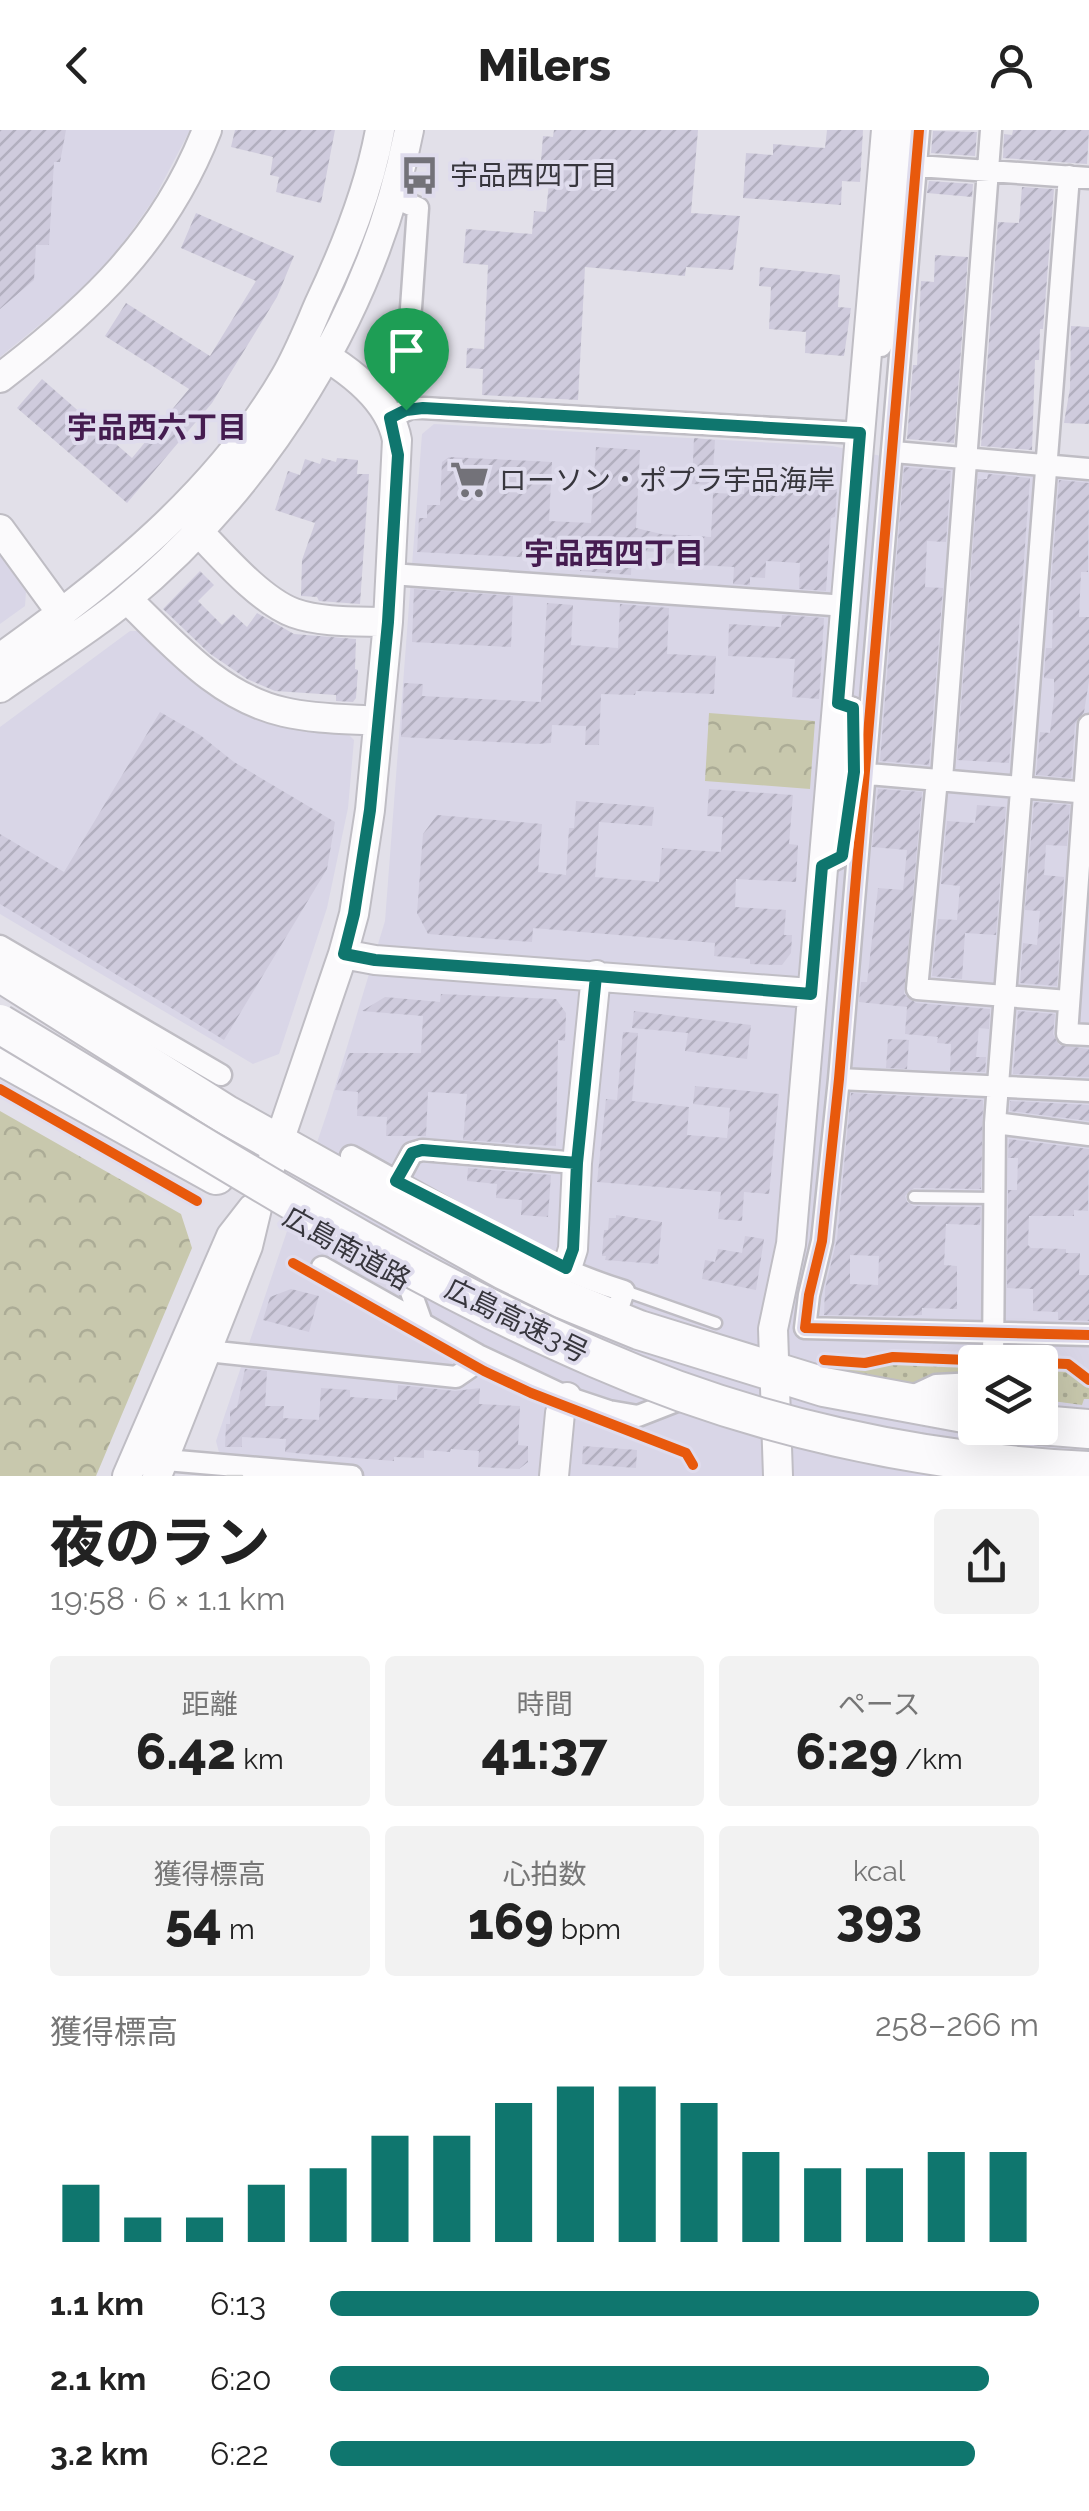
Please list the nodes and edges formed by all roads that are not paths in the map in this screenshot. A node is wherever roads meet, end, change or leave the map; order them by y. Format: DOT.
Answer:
graph roads {
  1 [pos="207,130"];
  2 [pos="380,130"];
  3 [pos="409,130"];
  4 [pos="886,130"];
  5 [pos="903,130"];
  6 [pos="919,130"];
  7 [pos="991,130"];
  8 [pos="908,165"];
  9 [pos="988,171"];
  10 [pos="1079,177"];
  11 [pos="393,197"];
  12 [pos="411,308"];
  13 [pos="314,349"];
  14 [pos="864,366"];
  15 [pos="0,378"];
  16 [pos="390,418"];
  17 [pos="860,433"];
  18 [pos="894,452"];
  19 [pos="967,458"];
  20 [pos="1047,465"];
  21 [pos="1089,469"];
  22 [pos="0,529"];
  23 [pos="198,532"];
  24 [pos="391,574"];
  25 [pos="126,600"];
  26 [pos="846,606"];
  27 [pos="62,614"];
  28 [pos="388,622"];
  29 [pos="0,658"];
  30 [pos="0,688"];
  31 [pos="838,703"];
  32 [pos="378,721"];
  33 [pos="1089,725"];
  34 [pos="861,773"];
  35 [pos="939,779"];
  36 [pos="1022,785"];
  37 [pos="1086,792"];
  38 [pos="822,866"];
  39 [pos="0,946"];
  40 [pos="1080,946"];
  41 [pos="344,954"];
  42 [pos="0,972"];
  43 [pos="596,976"];
  44 [pos="811,994"];
  45 [pos="1006,996"];
  46 [pos="1068,1001"];
  47 [pos="0,1024"];
  48 [pos="1089,1034"];
  49 [pos="132,1039"];
  50 [pos="0,1055"];
  51 [pos="221,1074"];
  52 [pos="839,1079"];
  53 [pos="999,1087"];
  54 [pos="1089,1091"];
  55 [pos="995,1124"];
  56 [pos="1089,1135"];
  57 [pos="278,1142"];
  58 [pos="351,1156"];
  59 [pos="577,1163"];
  60 [pos="392,1192"];
  61 [pos="914,1197"];
  62 [pos="994,1198"];
  63 [pos="259,1200"];
  64 [pos="322,1267"];
  65 [pos="566,1268"];
  66 [pos="407,1280"];
  67 [pos="619,1305"];
  68 [pos="422,1323"];
  69 [pos="716,1323"];
  70 [pos="994,1333"];
  71 [pos="1089,1336"];
  72 [pos="994,1345"];
  73 [pos="207,1351"];
  74 [pos="478,1355"];
  75 [pos="774,1371"];
  76 [pos="958,1384"];
  77 [pos="567,1396"];
  78 [pos="679,1400"];
  79 [pos="900,1402"];
  80 [pos="958,1412"];
  81 [pos="778,1434"];
  82 [pos="144,1469"];
  83 [pos="1089,1471"];
  84 [pos="352,1476"];
  85 [pos="554,1476"];
  86 [pos="778,1476"];
  87 [pos="999,1476"];
  1 -- 15 [label="street"];
  2 -- 13 [label="street"];
  3 -- 11 [label="street"];
  4 -- 14 [label="street"];
  5 -- 8 [label="street"];
  6 -- 8 [label="street"];
  7 -- 9 [label="street"];
  8 -- 9 [label="street"];
  8 -- 14 [label="street"];
  8 -- 18 [label="street"];
  9 -- 10 [label="street"];
  9 -- 19 [label="street"];
  10 -- 20 [label="street"];
  11 -- 12 [label="street"];
  11 -- 13 [label="street"];
  13 -- 16 [label="street"];
  13 -- 23 [label="street"];
  13 -- 27 [label="street"];
  14 -- 17 [label="street"];
  16 -- 17 [label="street"];
  16 -- 24 [label="street"];
  17 -- 26 [label="street"];
  18 -- 19 [label="street"];
  18 -- 34 [label="street"];
  19 -- 20 [label="street"];
  19 -- 35 [label="street"];
  20 -- 21 [label="street"];
  20 -- 36 [label="street"];
  22 -- 27 [label="street"];
  23 -- 25 [label="street"];
  23 -- 28 [label="street"];
  24 -- 26 [label="street"];
  24 -- 28 [label="street"];
  25 -- 30 [label="street"];
  25 -- 32 [label="street"];
  26 -- 31 [label="street"];
  27 -- 29 [label="street"];
  28 -- 32 [label="street"];
  31 -- 34 [label="street"];
  31 -- 38 [label="street"];
  32 -- 41 [label="street"];
  33 -- 37 [label="street"];
  34 -- 35 [label="street"];
  34 -- 38 [label="street"];
  34 -- 52 [label="street"];
  35 -- 36 [label="street"];
  35 -- 45 [label="street"];
  36 -- 37 [label="street"];
  36 -- 45 [label="street"];
  37 -- 40 [label="street"];
  38 -- 44 [label="street"];
  39 -- 49 [label="street"];
  40 -- 46 [label="street"];
  41 -- 43 [label="street"];
  41 -- 57 [label="street"];
  42 -- 49 [label="highway, 広島南道路"];
  43 -- 44 [label="street"];
  43 -- 59 [label="street"];
  44 -- 75 [label="street"];
  45 -- 46 [label="street"];
  45 -- 53 [label="street"];
  46 -- 48 [label="street"];
  47 -- 83 [label="highway, 広島高速3号, bridge"];
  49 -- 51 [label="street"];
  49 -- 57 [label="highway, 広島南道路"];
  50 -- 63 [label="highway, 広島南道路"];
  52 -- 53 [label="street"];
  52 -- 70 [label="street"];
  53 -- 54 [label="street"];
  53 -- 55 [label="street"];
  55 -- 56 [label="street"];
  55 -- 62 [label="street"];
  57 -- 60 [label="highway, 広島南道路"];
  57 -- 63 [label="street"];
  58 -- 60 [label="street"];
  59 -- 60 [label="street"];
  59 -- 65 [label="street"];
  60 -- 65 [label="street"];
  60 -- 67 [label="highway, 広島南道路"];
  61 -- 62 [label="lane"];
  62 -- 70 [label="street"];
  63 -- 66 [label="highway, 広島南道路"];
  63 -- 73 [label="street"];
  63 -- 82 [label="street"];
  64 -- 68 [label="street"];
  65 -- 67 [label="street"];
  66 -- 68 [label="street"];
  66 -- 78 [label="highway, 広島南道路"];
  67 -- 69 [label="lane"];
  67 -- 75 [label="highway, 広島南道路"];
  68 -- 74 [label="street"];
  70 -- 71 [label="street"];
  70 -- 72 [label="street"];
  73 -- 74 [label="street"];
  73 -- 82 [label="street"];
  74 -- 77 [label="street"];
  75 -- 79 [label="highway, 広島南道路"];
  75 -- 81 [label="street"];
  76 -- 79 [label="street"];
  77 -- 78 [label="street"];
  77 -- 85 [label="street"];
  78 -- 81 [label="highway, 広島南道路"];
  79 -- 80 [label="highway, 広島南道路"];
  81 -- 86 [label="street"];
  81 -- 87 [label="highway, 広島南道路"];
  82 -- 84 [label="street"];
}
